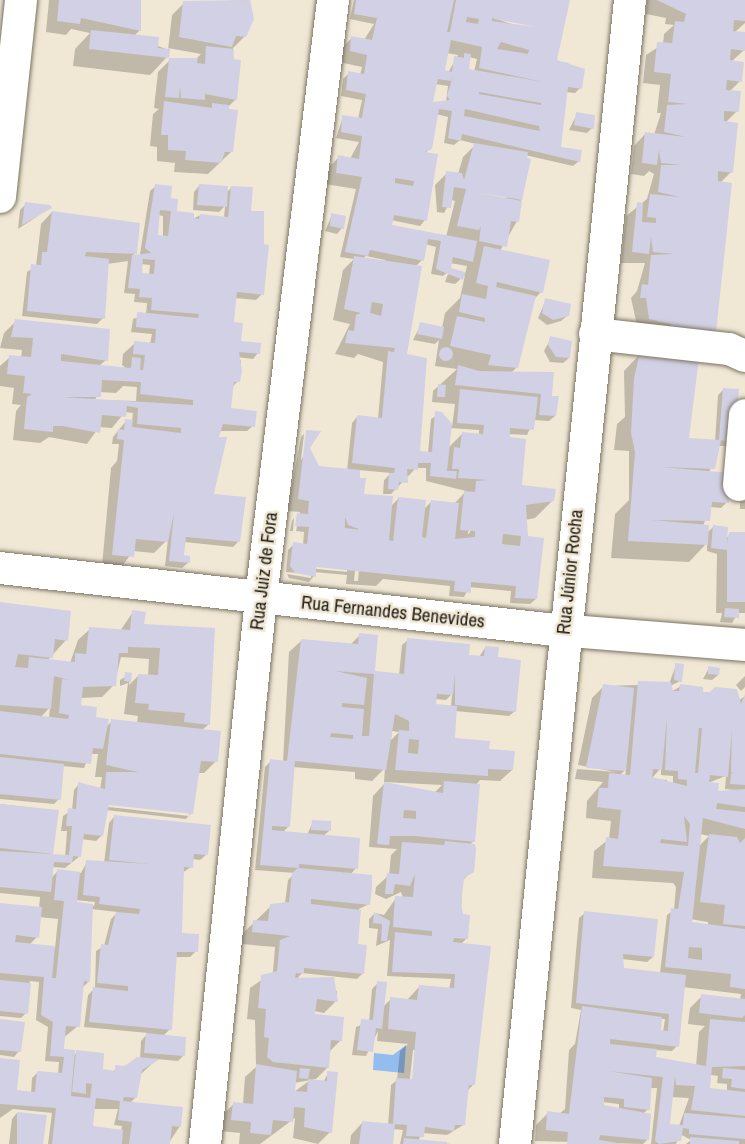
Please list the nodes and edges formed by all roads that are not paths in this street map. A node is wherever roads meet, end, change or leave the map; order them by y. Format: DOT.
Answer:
graph roads {
  1 [pos="21,0"];
  2 [pos="333,0"];
  3 [pos="630,0"];
  4 [pos="0,197"];
  5 [pos="595,334"];
  6 [pos="745,356"];
  7 [pos="745,415"];
  8 [pos="740,485"];
  9 [pos="0,568"];
  10 [pos="261,598"];
  11 [pos="564,630"];
  12 [pos="745,645"];
  13 [pos="205,1144"];
  14 [pos="515,1144"];
  1 -- 4 [label="street"];
  2 -- 10 [label="street, Rua Juiz de Fora"];
  3 -- 5 [label="street, Rua Júnior Rocha"];
  5 -- 6 [label="street"];
  5 -- 11 [label="street, Rua Júnior Rocha"];
  7 -- 8 [label="street"];
  9 -- 10 [label="street, Rua Fernandes Benevides"];
  10 -- 11 [label="street, Rua Fernandes Benevides"];
  10 -- 13 [label="street, Rua Juiz de Fora"];
  11 -- 12 [label="street, Rua Fernandes Benevides"];
  11 -- 14 [label="street, Rua Júnior Rocha"];
}
